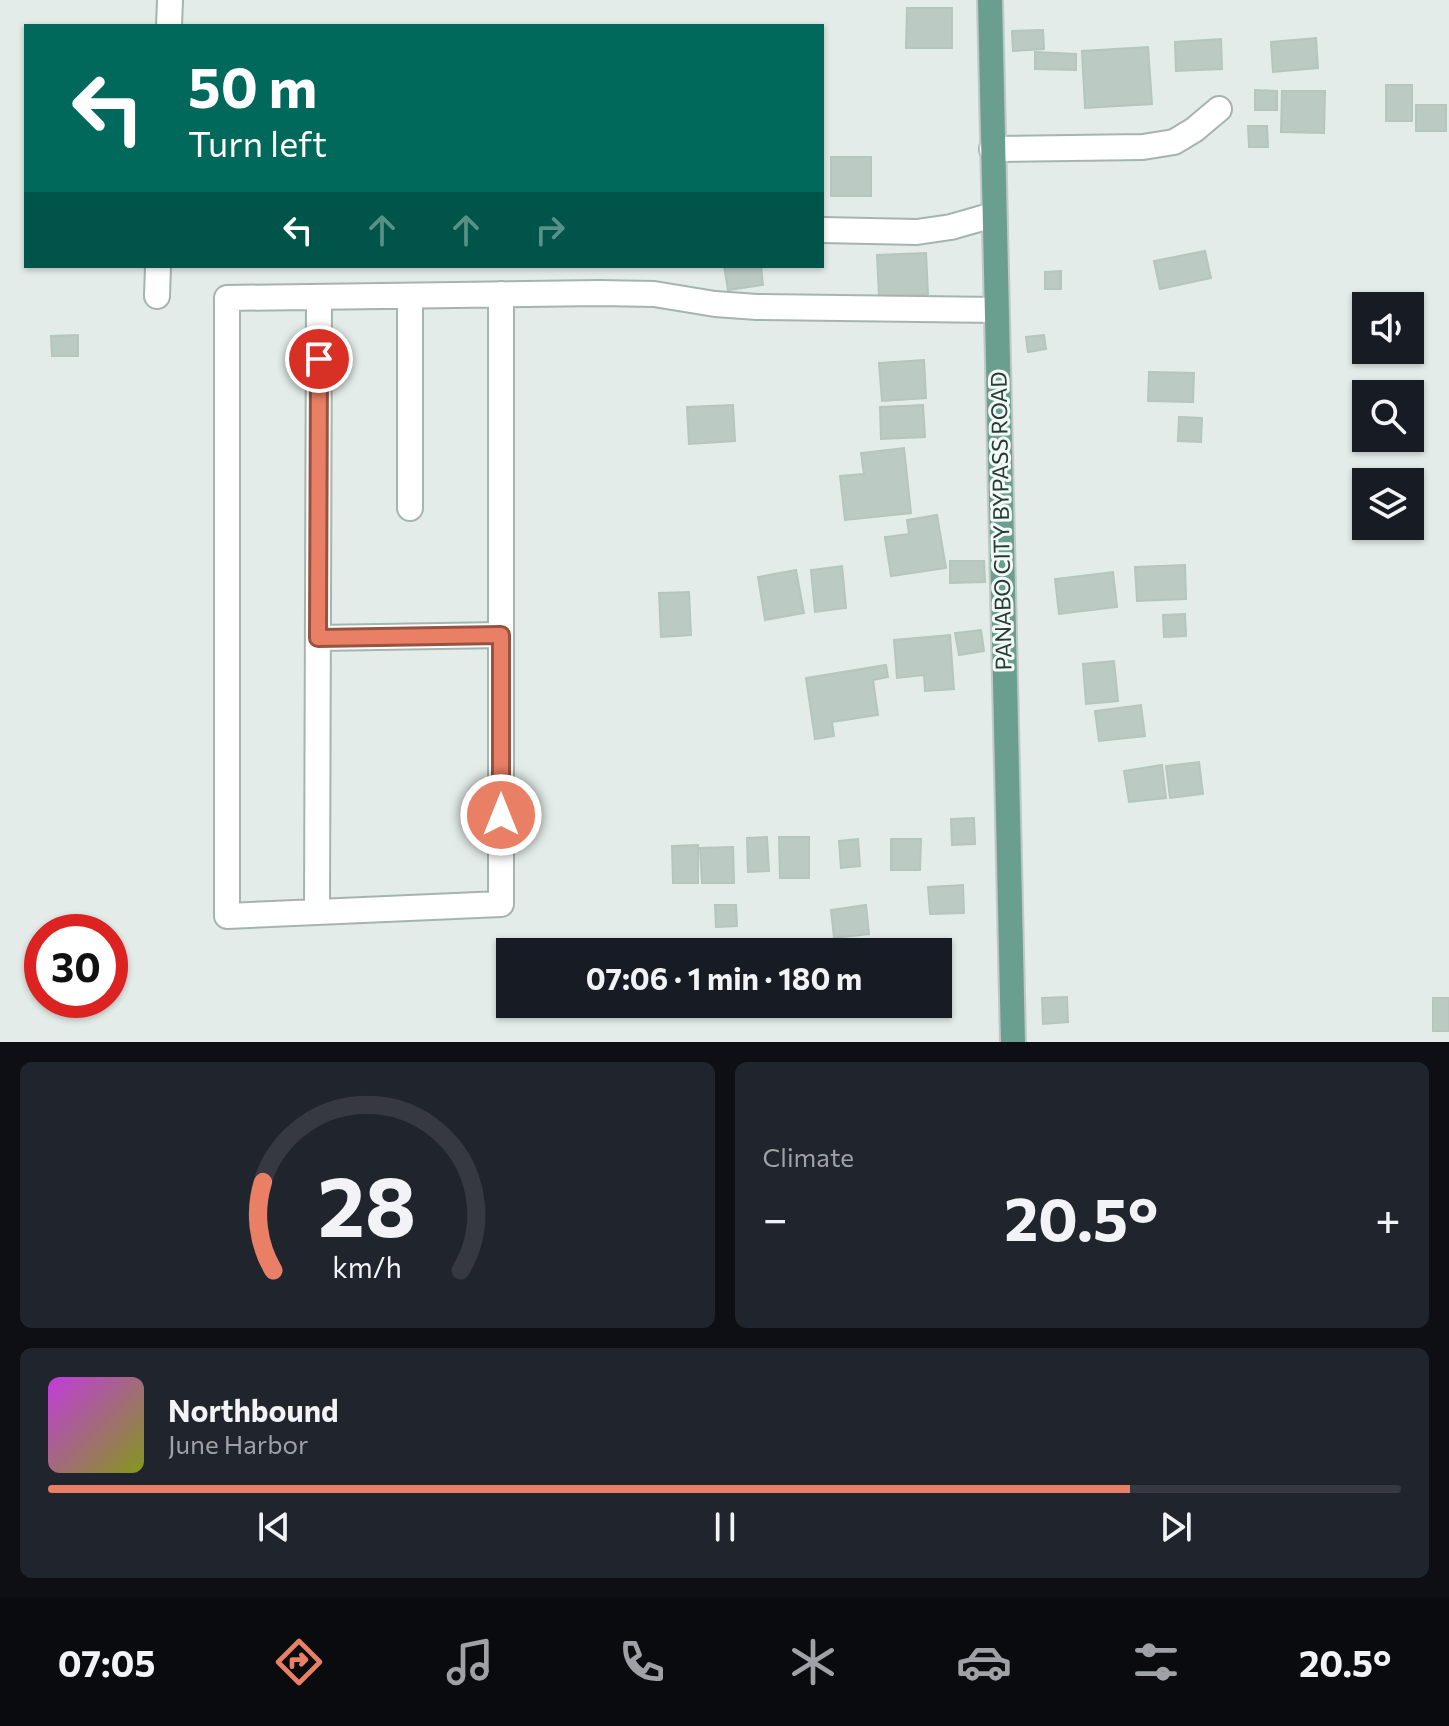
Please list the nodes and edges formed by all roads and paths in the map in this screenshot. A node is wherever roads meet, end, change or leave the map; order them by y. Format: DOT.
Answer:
graph roads {
  1 [pos="170,0"];
  2 [pos="990,0"];
  3 [pos="169,24"];
  4 [pos="1219,109"];
  5 [pos="992,149"];
  6 [pos="993,215"];
  7 [pos="824,230"];
  8 [pos="158,268"];
  9 [pos="501,294"];
  10 [pos="157,296"];
  11 [pos="410,296"];
  12 [pos="319,297"];
  13 [pos="996,310"];
  14 [pos="410,508"];
  15 [pos="501,635"];
  16 [pos="318,638"];
  17 [pos="317,912"];
  18 [pos="1013,1042"];
  1 -- 3 [label="street"];
  2 -- 5 [label="main road, PANABO CITY BYPASS ROAD"];
  4 -- 5 [label="street"];
  5 -- 6 [label="main road, PANABO CITY BYPASS ROAD"];
  6 -- 7 [label="street"];
  6 -- 13 [label="main road, PANABO CITY BYPASS ROAD"];
  8 -- 10 [label="street"];
  9 -- 11 [label="street"];
  9 -- 13 [label="street"];
  9 -- 15 [label="street"];
  11 -- 12 [label="street"];
  11 -- 14 [label="street"];
  12 -- 16 [label="street"];
  12 -- 17 [label="street"];
  13 -- 18 [label="main road, PANABO CITY BYPASS ROAD"];
  15 -- 16 [label="street"];
  15 -- 17 [label="street"];
  16 -- 17 [label="street"];
}
